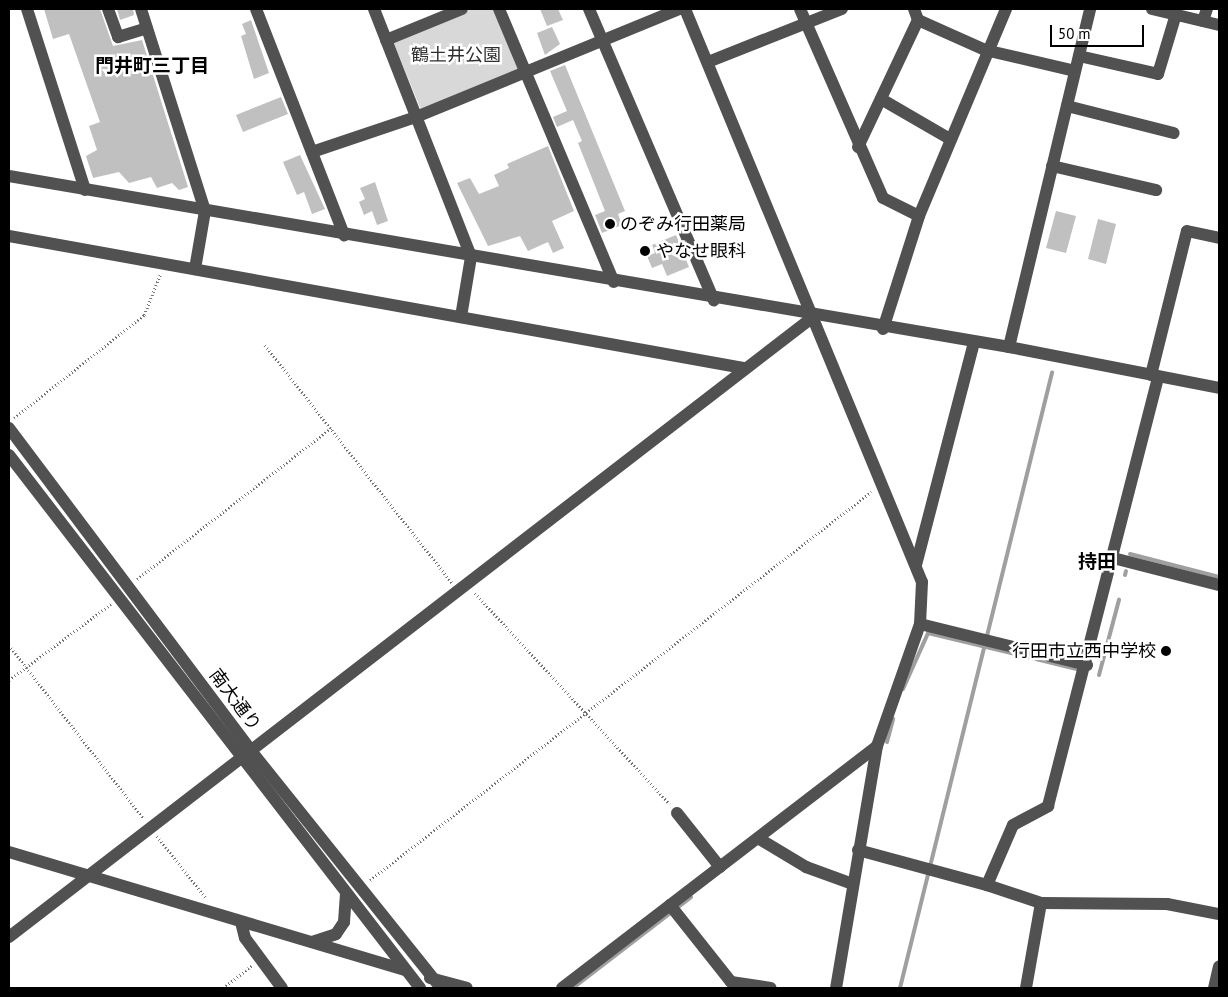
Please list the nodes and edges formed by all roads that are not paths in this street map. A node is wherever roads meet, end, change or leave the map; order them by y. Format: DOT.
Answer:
graph roads {
  1 [pos="27,9"];
  2 [pos="108,9"];
  3 [pos="141,9"];
  4 [pos="256,9"];
  5 [pos="374,9"];
  6 [pos="462,9"];
  7 [pos="499,9"];
  8 [pos="588,9"];
  9 [pos="679,9"];
  10 [pos="686,9"];
  11 [pos="800,9"];
  12 [pos="842,9"];
  13 [pos="1006,9"];
  14 [pos="1090,9"];
  15 [pos="1152,9"];
  16 [pos="1176,14"];
  17 [pos="916,15"];
  18 [pos="1205,15"];
  19 [pos="806,25"];
  20 [pos="1219,25"];
  21 [pos="147,28"];
  22 [pos="600,39"];
  23 [pos="386,40"];
  24 [pos="985,50"];
  25 [pos="1079,56"];
  26 [pos="708,62"];
  27 [pos="1075,71"];
  28 [pos="526,72"];
  29 [pos="881,98"];
  30 [pos="1067,106"];
  31 [pos="416,117"];
  32 [pos="1174,134"];
  33 [pos="950,139"];
  34 [pos="858,147"];
  35 [pos="312,152"];
  36 [pos="1052,166"];
  37 [pos="9,176"];
  38 [pos="85,190"];
  39 [pos="1156,190"];
  40 [pos="205,210"];
  41 [pos="919,216"];
  42 [pos="344,235"];
  43 [pos="9,236"];
  44 [pos="1219,238"];
  45 [pos="471,257"];
  46 [pos="195,269"];
  47 [pos="614,282"];
  48 [pos="714,300"];
  49 [pos="461,317"];
  50 [pos="813,317"];
  51 [pos="883,329"];
  52 [pos="974,342"];
  53 [pos="1009,348"];
  54 [pos="743,368"];
  55 [pos="1154,376"];
  56 [pos="1219,388"];
  57 [pos="9,428"];
  58 [pos="9,455"];
  59 [pos="1113,558"];
  60 [pos="916,564"];
  61 [pos="1219,585"];
  62 [pos="920,624"];
  63 [pos="1087,665"];
  64 [pos="877,746"];
  65 [pos="247,756"];
  66 [pos="677,813"];
  67 [pos="758,838"];
  68 [pos="858,850"];
  69 [pos="9,852"];
  70 [pos="720,867"];
  71 [pos="88,876"];
  72 [pos="853,884"];
  73 [pos="988,885"];
  74 [pos="346,894"];
  75 [pos="1041,903"];
  76 [pos="670,905"];
  77 [pos="1219,914"];
  78 [pos="241,922"];
  79 [pos="9,937"];
  80 [pos="310,942"];
  81 [pos="1219,967"];
  82 [pos="406,970"];
  83 [pos="437,983"];
  84 [pos="282,988"];
  85 [pos="420,988"];
  86 [pos="467,988"];
  87 [pos="562,988"];
  88 [pos="771,988"];
  89 [pos="836,988"];
  90 [pos="1026,988"];
  91 [pos="1214,988"];
  1 -- 38 [label="street"];
  2 -- 21 [label="street"];
  3 -- 21 [label="street"];
  4 -- 35 [label="street"];
  5 -- 23 [label="street"];
  6 -- 23 [label="street"];
  7 -- 28 [label="street"];
  8 -- 22 [label="street"];
  9 -- 22 [label="street"];
  10 -- 26 [label="street"];
  11 -- 19 [label="street"];
  12 -- 19 [label="street"];
  13 -- 24 [label="street"];
  14 -- 25 [label="street"];
  15 -- 16 [label="street"];
  16 -- 18 [label="street"];
  16 -- 25 [label="street"];
  17 -- 24 [label="street"];
  17 -- 29 [label="street"];
  18 -- 20 [label="street"];
  19 -- 26 [label="street"];
  19 -- 34 [label="street"];
  21 -- 40 [label="street"];
  22 -- 28 [label="street"];
  22 -- 48 [label="street"];
  23 -- 31 [label="street"];
  24 -- 27 [label="street"];
  24 -- 33 [label="street"];
  25 -- 27 [label="street"];
  26 -- 50 [label="street"];
  27 -- 30 [label="street"];
  28 -- 31 [label="street"];
  28 -- 47 [label="street"];
  29 -- 33 [label="street"];
  29 -- 34 [label="street"];
  30 -- 32 [label="street"];
  30 -- 36 [label="street"];
  31 -- 35 [label="street"];
  31 -- 45 [label="street"];
  33 -- 41 [label="street"];
  34 -- 41 [label="street"];
  35 -- 42 [label="street"];
  36 -- 39 [label="street"];
  36 -- 53 [label="street"];
  37 -- 38 [label="street"];
  38 -- 40 [label="street"];
  40 -- 42 [label="street"];
  40 -- 46 [label="street"];
  41 -- 51 [label="street"];
  42 -- 45 [label="street"];
  43 -- 46 [label="street"];
  44 -- 55 [label="street"];
  45 -- 47 [label="street"];
  45 -- 49 [label="street"];
  46 -- 49 [label="street"];
  47 -- 48 [label="street"];
  48 -- 50 [label="street"];
  49 -- 54 [label="street"];
  50 -- 51 [label="street"];
  50 -- 54 [label="street"];
  50 -- 60 [label="street"];
  51 -- 52 [label="street"];
  52 -- 53 [label="street"];
  52 -- 60 [label="street"];
  53 -- 55 [label="street"];
  54 -- 65 [label="street"];
  55 -- 56 [label="street"];
  55 -- 59 [label="street"];
  57 -- 65 [label="street, 南大通り"];
  58 -- 65 [label="street, 南大通り"];
  59 -- 61 [label="street"];
  59 -- 63 [label="street"];
  60 -- 62 [label="street"];
  62 -- 63 [label="street"];
  62 -- 64 [label="street"];
  63 -- 73 [label="street"];
  64 -- 67 [label="street"];
  64 -- 68 [label="street"];
  65 -- 71 [label="street"];
  65 -- 74 [label="street, 南大通り"];
  65 -- 83 [label="street, 南大通り"];
  66 -- 70 [label="street"];
  67 -- 70 [label="street"];
  67 -- 72 [label="street"];
  68 -- 72 [label="street"];
  68 -- 73 [label="street"];
  69 -- 71 [label="street"];
  70 -- 76 [label="street"];
  71 -- 78 [label="street"];
  71 -- 79 [label="street"];
  72 -- 89 [label="street"];
  73 -- 75 [label="street"];
  74 -- 80 [label="street"];
  74 -- 82 [label="street, 南大通り"];
  75 -- 77 [label="street"];
  75 -- 90 [label="street"];
  76 -- 87 [label="street"];
  76 -- 88 [label="street"];
  78 -- 80 [label="street"];
  78 -- 84 [label="street"];
  80 -- 82 [label="street"];
  81 -- 91 [label="street"];
  82 -- 83 [label="street"];
  82 -- 85 [label="street, 南大通り"];
  83 -- 86 [label="street"];
}
